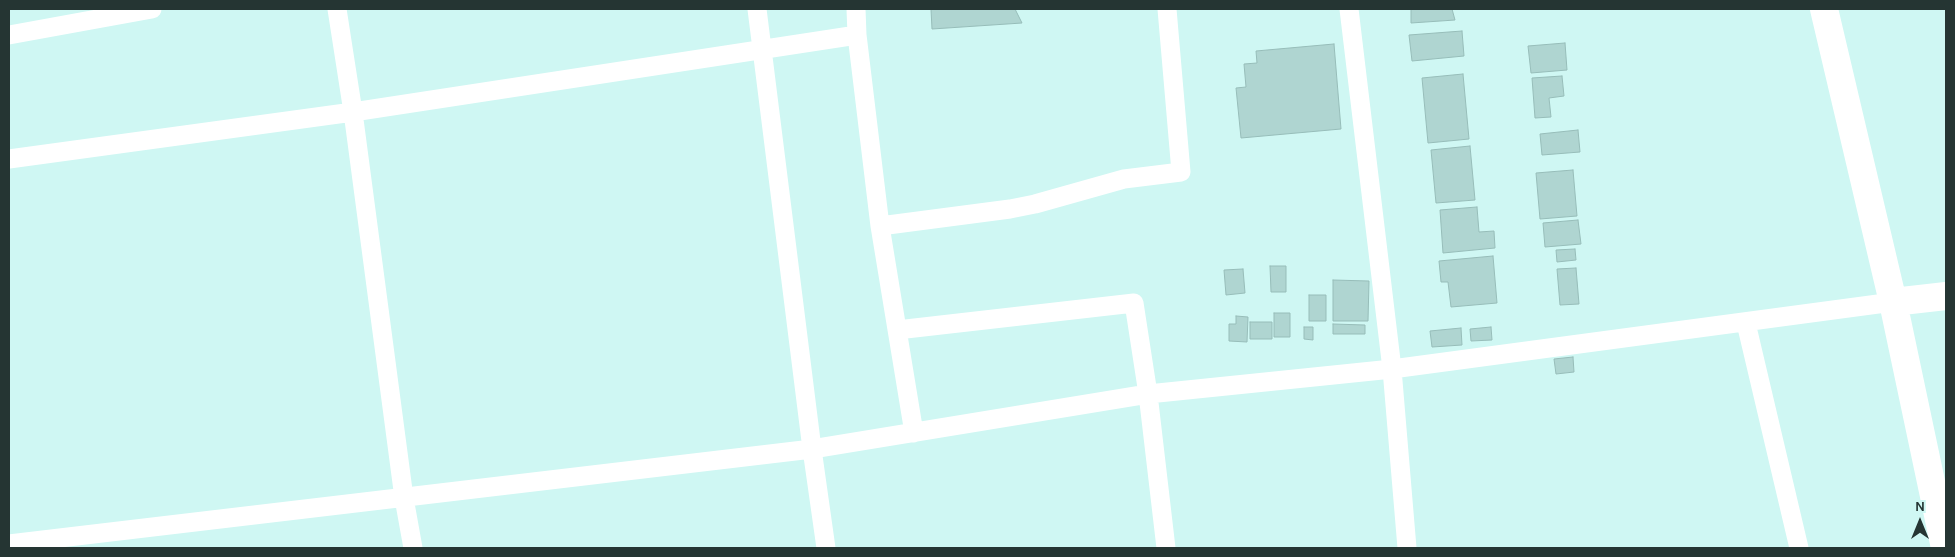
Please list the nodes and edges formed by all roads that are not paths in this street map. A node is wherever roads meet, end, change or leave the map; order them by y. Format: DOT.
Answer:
graph roads {
  1 [pos="152,9"];
  2 [pos="337,9"];
  3 [pos="758,9"];
  4 [pos="856,9"];
  5 [pos="1167,9"];
  6 [pos="1349,9"];
  7 [pos="1824,9"];
  8 [pos="9,35"];
  9 [pos="857,36"];
  10 [pos="762,51"];
  11 [pos="353,112"];
  12 [pos="9,159"];
  13 [pos="880,226"];
  14 [pos="1946,296"];
  15 [pos="1893,302"];
  16 [pos="1746,323"];
  17 [pos="897,330"];
  18 [pos="1392,369"];
  19 [pos="1148,394"];
  20 [pos="914,433"];
  21 [pos="812,449"];
  22 [pos="404,498"];
  23 [pos="9,544"];
  24 [pos="414,548"];
  25 [pos="826,548"];
  26 [pos="1166,548"];
  27 [pos="1407,548"];
  28 [pos="1800,548"];
  29 [pos="1945,548"];
  1 -- 8 [label="lane"];
  2 -- 11 [label="lane"];
  3 -- 10 [label="lane"];
  4 -- 9 [label="lane"];
  5 -- 13 [label="lane"];
  6 -- 18 [label="lane"];
  7 -- 15 [label="street"];
  9 -- 10 [label="lane"];
  9 -- 13 [label="lane"];
  10 -- 11 [label="lane"];
  10 -- 21 [label="lane"];
  11 -- 12 [label="lane"];
  11 -- 22 [label="lane"];
  13 -- 17 [label="lane"];
  14 -- 15 [label="street"];
  15 -- 16 [label="lane"];
  15 -- 29 [label="street"];
  16 -- 18 [label="lane"];
  16 -- 28 [label="lane"];
  17 -- 19 [label="lane"];
  17 -- 20 [label="lane"];
  18 -- 19 [label="lane"];
  18 -- 27 [label="lane"];
  19 -- 20 [label="lane"];
  19 -- 26 [label="lane"];
  20 -- 21 [label="lane"];
  21 -- 22 [label="lane"];
  21 -- 25 [label="lane"];
  22 -- 23 [label="lane"];
  22 -- 24 [label="lane"];
}
